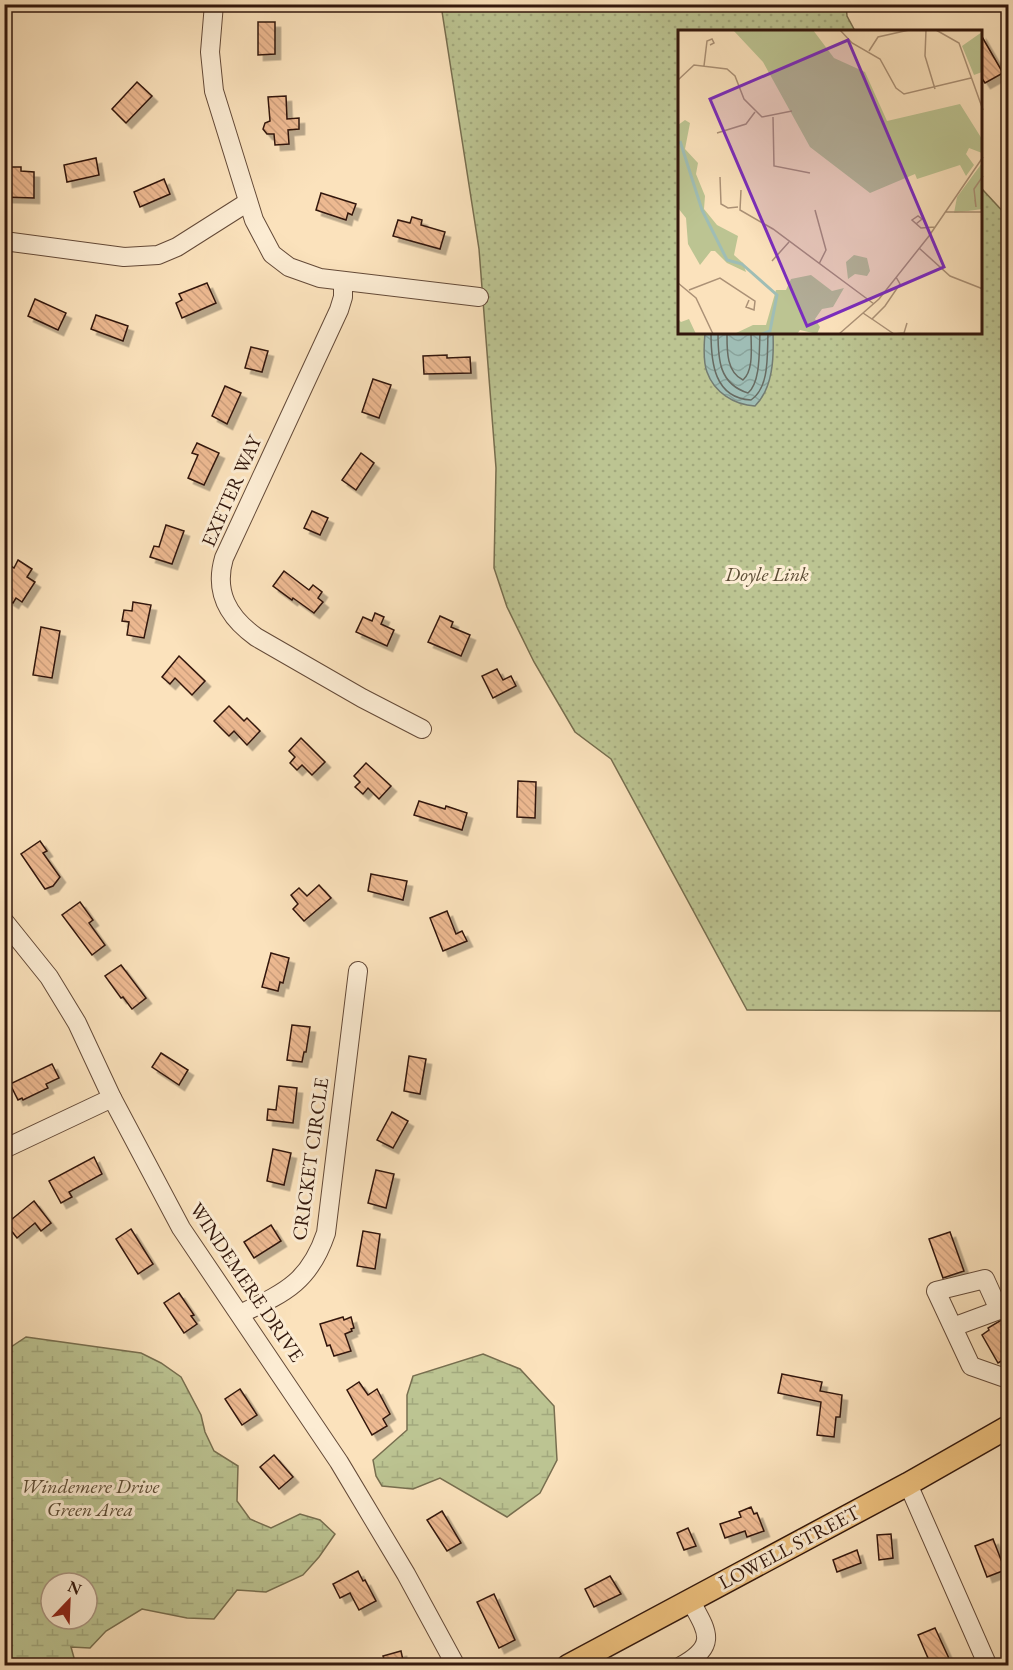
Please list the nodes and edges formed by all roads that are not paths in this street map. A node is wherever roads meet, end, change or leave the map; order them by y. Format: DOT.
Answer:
graph roads {
  1 [pos="214,4"];
  2 [pos="248,202"];
  3 [pos="4,241"];
  4 [pos="343,282"];
  5 [pos="479,297"];
  6 [pos="422,729"];
  7 [pos="4,921"];
  8 [pos="358,971"];
  9 [pos="112,1098"];
  10 [pos="4,1149"];
  11 [pos="240,1314"];
  12 [pos="953,1327"];
  13 [pos="1008,1379"];
  14 [pos="1008,1427"];
  15 [pos="908,1484"];
  16 [pos="690,1600"];
  17 [pos="456,1665"];
  18 [pos="568,1665"];
  19 [pos="681,1665"];
  20 [pos="988,1665"];
  1 -- 2 [label="street"];
  2 -- 3 [label="street"];
  2 -- 4 [label="street"];
  4 -- 5 [label="street"];
  4 -- 6 [label="street, EXETER WAY"];
  7 -- 9 [label="street, WINDEMERE DRIVE"];
  8 -- 11 [label="street, CRICKET CIRCLE"];
  9 -- 10 [label="street"];
  9 -- 11 [label="street, WINDEMERE DRIVE"];
  11 -- 17 [label="street, WINDEMERE DRIVE"];
  12 -- 13 [label="street"];
  14 -- 15 [label="main road, LOWELL STREET"];
  15 -- 16 [label="main road, LOWELL STREET"];
  15 -- 20 [label="street"];
  16 -- 18 [label="main road, LOWELL STREET"];
  16 -- 19 [label="street"];
}
